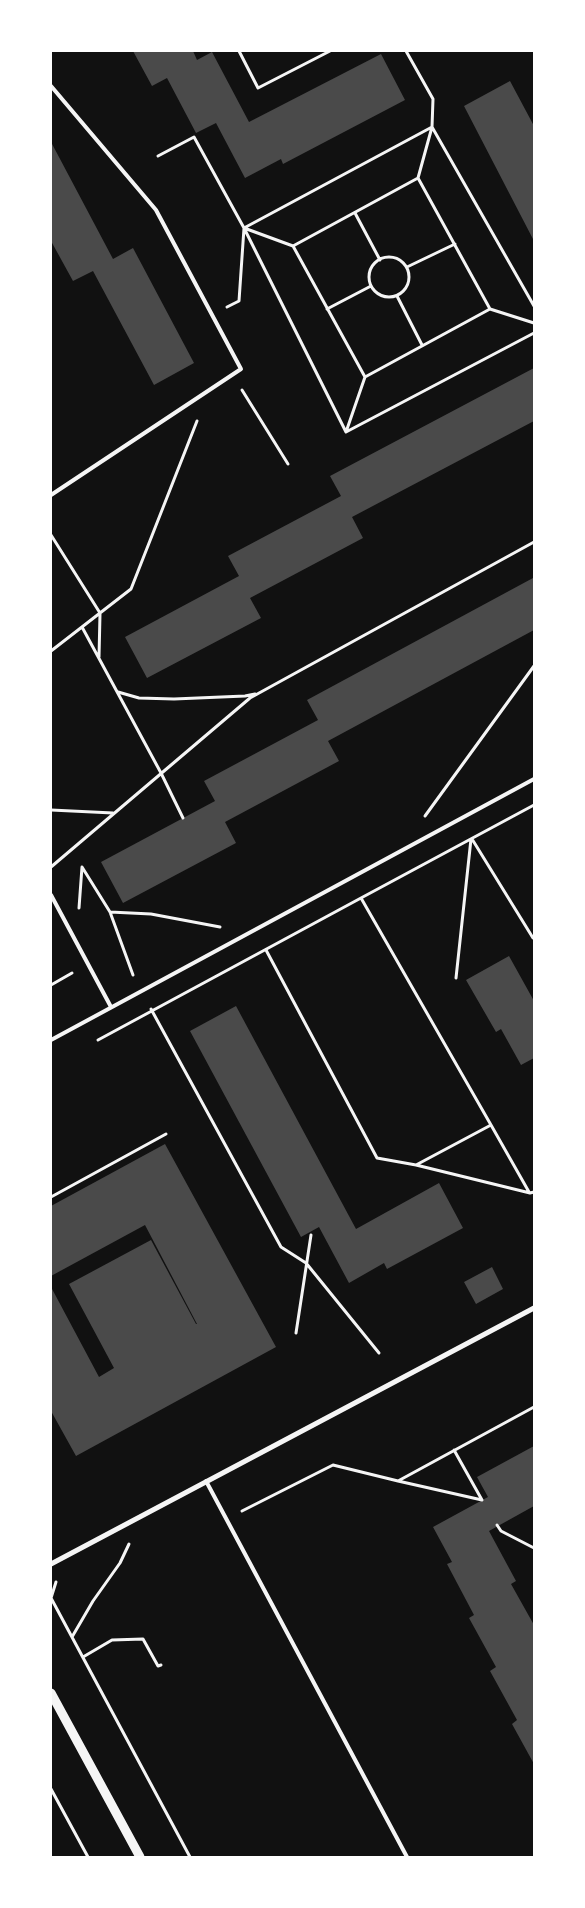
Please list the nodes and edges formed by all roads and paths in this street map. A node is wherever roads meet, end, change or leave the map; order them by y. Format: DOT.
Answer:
graph roads {
  1 [pos="239,51"];
  2 [pos="330,51"];
  3 [pos="406,51"];
  4 [pos="51,86"];
  5 [pos="432,127"];
  6 [pos="158,156"];
  7 [pos="418,178"];
  8 [pos="355,212"];
  9 [pos="244,228"];
  10 [pos="455,244"];
  11 [pos="293,246"];
  12 [pos="380,260"];
  13 [pos="407,267"];
  14 [pos="371,286"];
  15 [pos="397,296"];
  16 [pos="239,300"];
  17 [pos="534,306"];
  18 [pos="327,309"];
  19 [pos="490,309"];
  20 [pos="534,323"];
  21 [pos="534,333"];
  22 [pos="422,345"];
  23 [pos="365,377"];
  24 [pos="240,387"];
  25 [pos="200,413"];
  26 [pos="346,432"];
  27 [pos="288,464"];
  28 [pos="51,495"];
  29 [pos="51,535"];
  30 [pos="534,542"];
  31 [pos="100,613"];
  32 [pos="82,627"];
  33 [pos="51,651"];
  34 [pos="99,659"];
  35 [pos="534,666"];
  36 [pos="117,692"];
  37 [pos="259,693"];
  38 [pos="161,773"];
  39 [pos="534,779"];
  40 [pos="534,805"];
  41 [pos="51,810"];
  42 [pos="114,813"];
  43 [pos="183,818"];
  44 [pos="424,818"];
  45 [pos="472,838"];
  46 [pos="51,866"];
  47 [pos="51,894"];
  48 [pos="361,898"];
  49 [pos="110,912"];
  50 [pos="79,913"];
  51 [pos="221,927"];
  52 [pos="533,938"];
  53 [pos="266,950"];
  54 [pos="456,978"];
  55 [pos="141,990"];
  56 [pos="111,1007"];
  57 [pos="152,1010"];
  58 [pos="51,1040"];
  59 [pos="98,1040"];
  60 [pos="491,1125"];
  61 [pos="166,1134"];
  62 [pos="416,1165"];
  63 [pos="532,1192"];
  64 [pos="51,1197"];
  65 [pos="311,1235"];
  66 [pos="306,1263"];
  67 [pos="534,1308"];
  68 [pos="296,1333"];
  69 [pos="379,1353"];
  70 [pos="534,1407"];
  71 [pos="454,1450"];
  72 [pos="206,1481"];
  73 [pos="398,1481"];
  74 [pos="241,1512"];
  75 [pos="497,1525"];
  76 [pos="130,1540"];
  77 [pos="534,1548"];
  78 [pos="51,1564"];
  79 [pos="57,1577"];
  80 [pos="51,1598"];
  81 [pos="72,1637"];
  82 [pos="83,1657"];
  83 [pos="161,1665"];
  84 [pos="51,1693"];
  85 [pos="51,1789"];
  86 [pos="88,1857"];
  87 [pos="140,1857"];
  88 [pos="190,1857"];
  89 [pos="407,1857"];
  1 -- 2 [label="path"];
  3 -- 5 [label="path"];
  4 -- 28 [label="lane"];
  5 -- 7 [label="path"];
  5 -- 9 [label="path"];
  5 -- 17 [label="path"];
  6 -- 9 [label="path"];
  7 -- 8 [label="path"];
  7 -- 10 [label="path"];
  8 -- 11 [label="path"];
  8 -- 12 [label="path"];
  9 -- 11 [label="path"];
  9 -- 16 [label="path"];
  9 -- 26 [label="path"];
  10 -- 13 [label="path"];
  10 -- 19 [label="path"];
  11 -- 18 [label="path"];
  12 -- 13 [label="path"];
  12 -- 14 [label="path"];
  13 -- 15 [label="path"];
  14 -- 15 [label="path"];
  14 -- 18 [label="path"];
  15 -- 22 [label="path"];
  18 -- 23 [label="path"];
  19 -- 20 [label="path"];
  19 -- 22 [label="path"];
  21 -- 26 [label="path"];
  22 -- 23 [label="path"];
  23 -- 26 [label="path"];
  24 -- 27 [label="path"];
  25 -- 31 [label="path"];
  29 -- 31 [label="path"];
  30 -- 37 [label="path"];
  31 -- 32 [label="path"];
  31 -- 34 [label="path"];
  32 -- 33 [label="path"];
  32 -- 34 [label="path"];
  34 -- 36 [label="path"];
  35 -- 44 [label="path"];
  36 -- 37 [label="path"];
  36 -- 38 [label="path"];
  37 -- 38 [label="path"];
  38 -- 42 [label="path"];
  38 -- 43 [label="path"];
  39 -- 55 [label="lane"];
  40 -- 45 [label="path"];
  41 -- 42 [label="path"];
  42 -- 46 [label="path"];
  45 -- 48 [label="path"];
  45 -- 52 [label="path"];
  45 -- 54 [label="path"];
  47 -- 56 [label="lane"];
  48 -- 53 [label="path"];
  48 -- 60 [label="path"];
  49 -- 50 [label="path"];
  49 -- 51 [label="path"];
  49 -- 55 [label="path"];
  53 -- 57 [label="path"];
  53 -- 62 [label="path"];
  55 -- 56 [label="lane"];
  55 -- 57 [label="path"];
  56 -- 58 [label="lane"];
  57 -- 59 [label="path"];
  57 -- 66 [label="path"];
  60 -- 62 [label="path"];
  60 -- 63 [label="path"];
  61 -- 64 [label="path"];
  62 -- 63 [label="path"];
  65 -- 66 [label="path"];
  66 -- 68 [label="path"];
  66 -- 69 [label="path"];
  67 -- 72 [label="street"];
  70 -- 71 [label="path"];
  71 -- 73 [label="path"];
  71 -- 73 [label="path"];
  72 -- 78 [label="street"];
  72 -- 89 [label="lane"];
  73 -- 74 [label="path"];
  75 -- 77 [label="path"];
  76 -- 81 [label="path"];
  79 -- 80 [label="path"];
  80 -- 81 [label="path"];
  81 -- 82 [label="path"];
  82 -- 83 [label="path"];
  82 -- 88 [label="path"];
  84 -- 87 [label="street"];
  85 -- 86 [label="path"];
}
